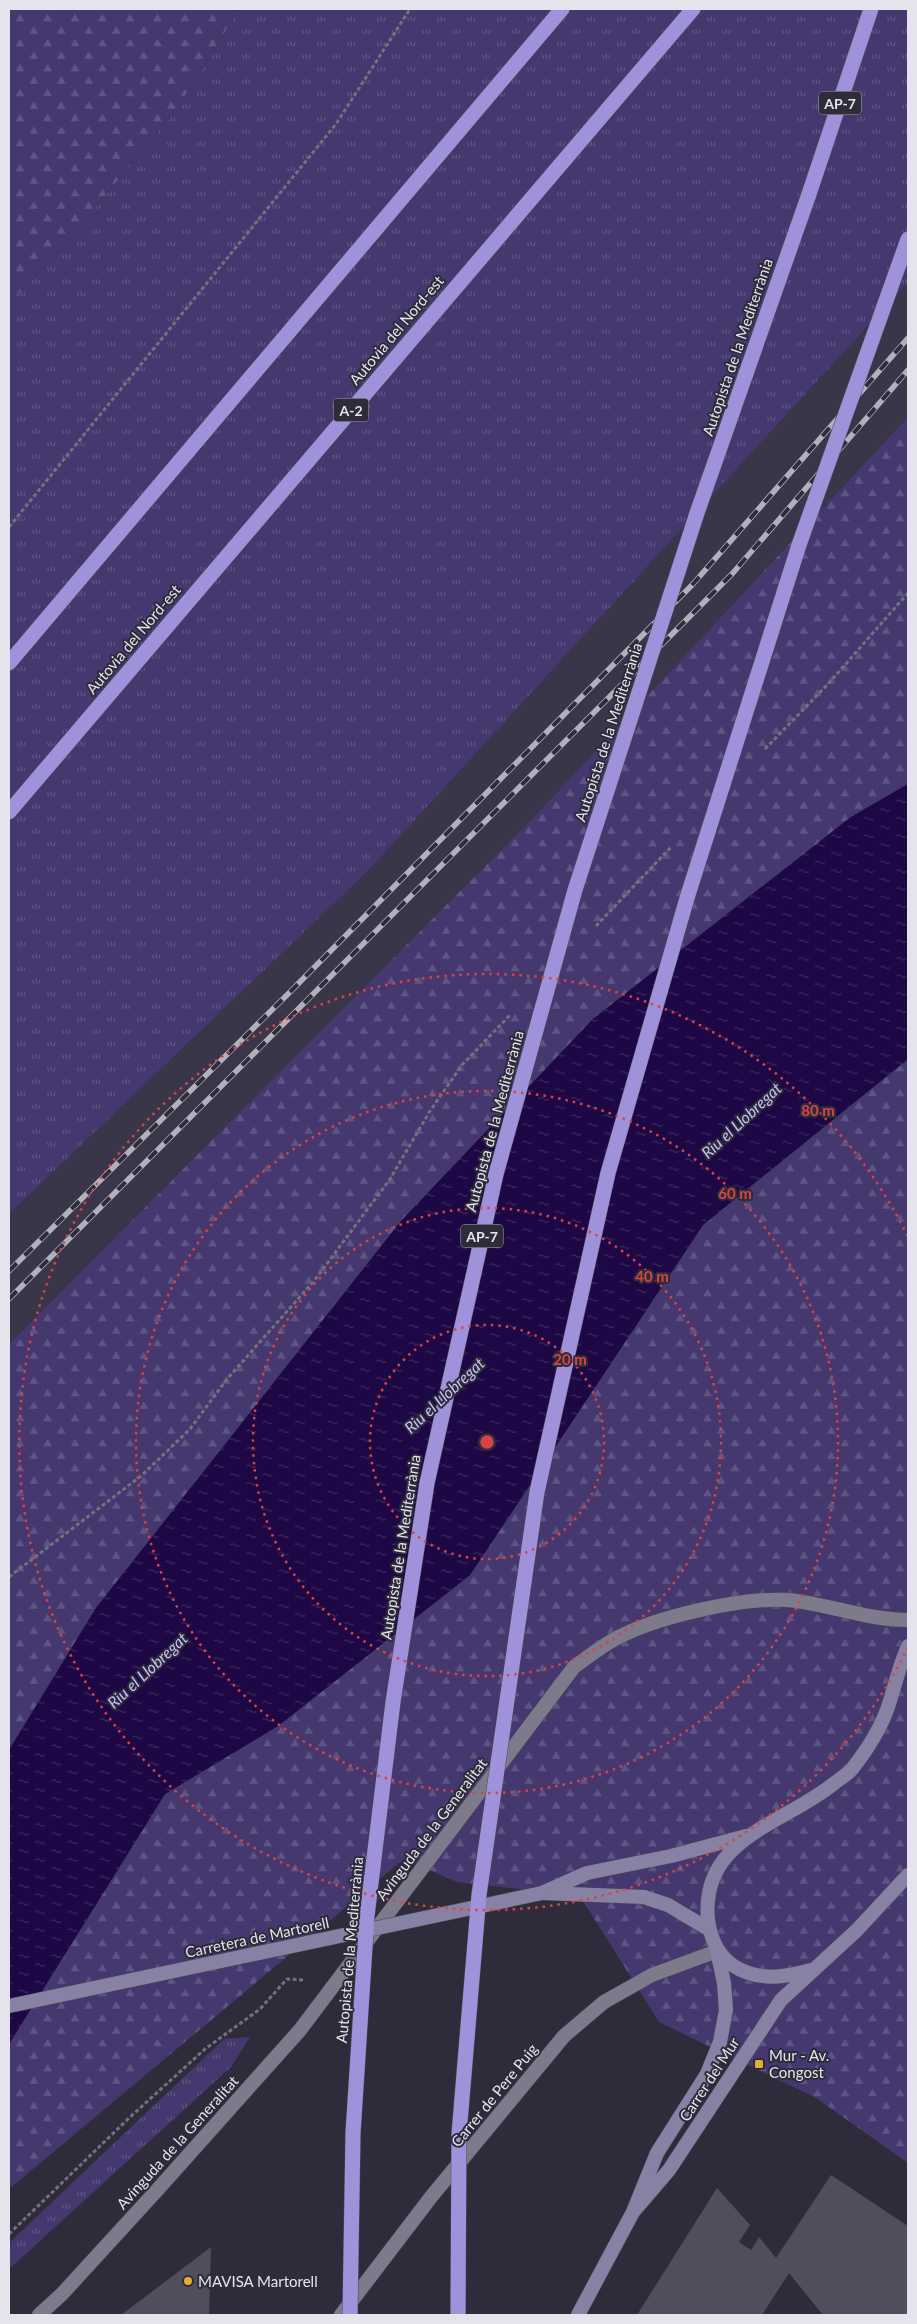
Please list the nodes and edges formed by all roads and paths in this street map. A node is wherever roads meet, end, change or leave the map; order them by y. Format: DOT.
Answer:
graph roads {
  1 [pos="410,9"];
  2 [pos="562,9"];
  3 [pos="693,9"];
  4 [pos="871,9"];
  5 [pos="908,239"];
  6 [pos="9,527"];
  7 [pos="908,593"];
  8 [pos="9,663"];
  9 [pos="760,755"];
  10 [pos="9,812"];
  11 [pos="676,841"];
  12 [pos="594,928"];
  13 [pos="510,1014"];
  14 [pos="9,1577"];
  15 [pos="908,1620"];
  16 [pos="908,1646"];
  17 [pos="750,1835"];
  18 [pos="908,1875"];
  19 [pos="542,1893"];
  20 [pos="710,1930"];
  21 [pos="717,1951"];
  22 [pos="815,1969"];
  23 [pos="306,1980"];
  24 [pos="9,2006"];
  25 [pos="633,2212"];
  26 [pos="9,2234"];
  27 [pos="39,2315"];
  28 [pos="341,2315"];
  29 [pos="350,2315"];
  30 [pos="458,2315"];
  31 [pos="578,2315"];
  1 -- 6 [label="path"];
  2 -- 8 [label="highway"];
  3 -- 10 [label="highway, Autovia del Nord-est / A-2"];
  4 -- 29 [label="highway, Autopista de la Mediterrània / AP-7, bridge"];
  5 -- 30 [label="highway, bridge"];
  7 -- 9 [label="path"];
  11 -- 12 [label="path"];
  13 -- 14 [label="path"];
  15 -- 27 [label="street, Avinguda de la Generalitat"];
  16 -- 17 [label="main road"];
  17 -- 19 [label="main road"];
  17 -- 20 [label="main road, Carrer del Mur"];
  18 -- 22 [label="main road, Carrer del Mur"];
  19 -- 20 [label="main road"];
  19 -- 24 [label="main road, Carretera de Martorell, bridge"];
  20 -- 21 [label="main road, Carrer del Mur"];
  21 -- 22 [label="main road"];
  21 -- 25 [label="main road, Carrer del Mur"];
  21 -- 28 [label="street, Carrer de Pere Puig"];
  22 -- 25 [label="main road, Carrer del Mur"];
  23 -- 26 [label="path"];
  25 -- 31 [label="main road, Carrer del Mur"];
}
